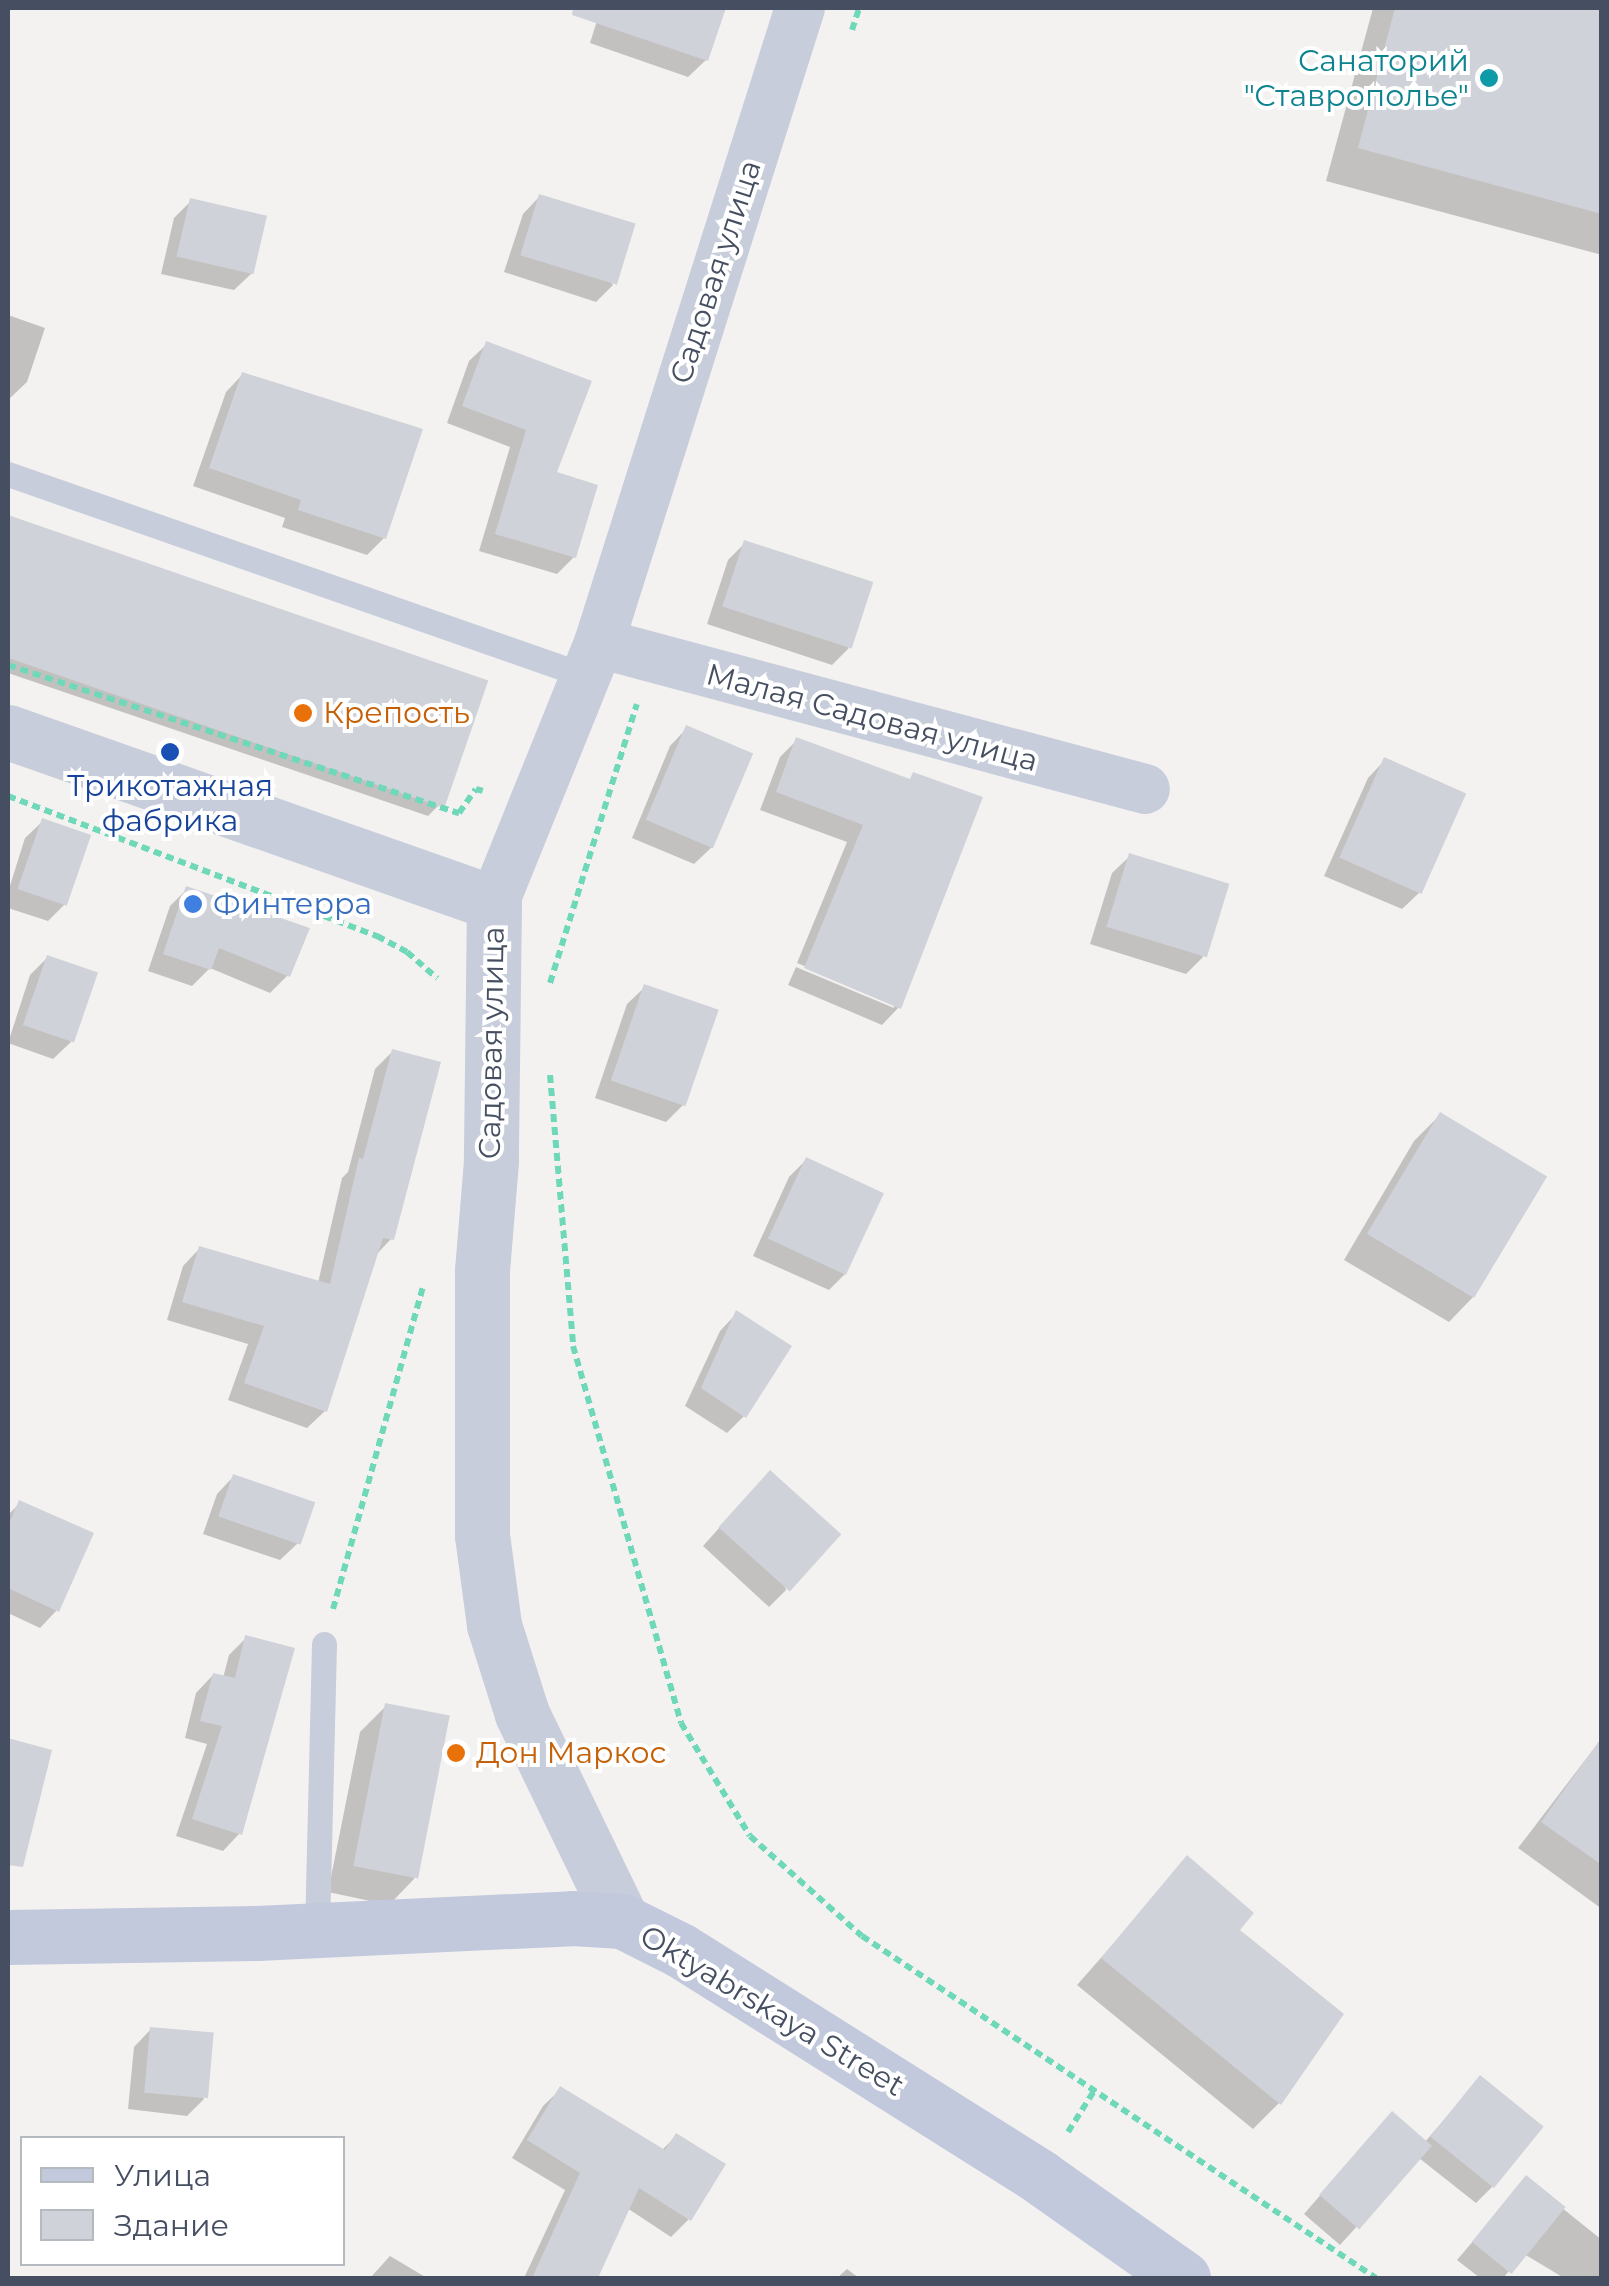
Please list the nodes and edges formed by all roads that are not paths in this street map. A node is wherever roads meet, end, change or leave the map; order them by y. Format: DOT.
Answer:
graph roads {
  1 [pos="800,8"];
  2 [pos="8,474"];
  3 [pos="592,660"];
  4 [pos="8,732"];
  5 [pos="1145,790"];
  6 [pos="494,903"];
  7 [pos="324,1644"];
  8 [pos="622,1922"];
  9 [pos="318,1931"];
  10 [pos="8,1937"];
  11 [pos="1183,2278"];
  1 -- 3 [label="street, Садовая улица"];
  2 -- 3 [label="lane"];
  3 -- 5 [label="street, Малая Садовая улица"];
  3 -- 6 [label="street, Садовая улица"];
  4 -- 6 [label="street"];
  6 -- 8 [label="street, Садовая улица"];
  7 -- 9 [label="lane"];
  8 -- 9 [label="main road, Oktyabrskaya Street"];
  8 -- 11 [label="main road, Oktyabrskaya Street"];
  9 -- 10 [label="main road, Oktyabrskaya Street"];
}
